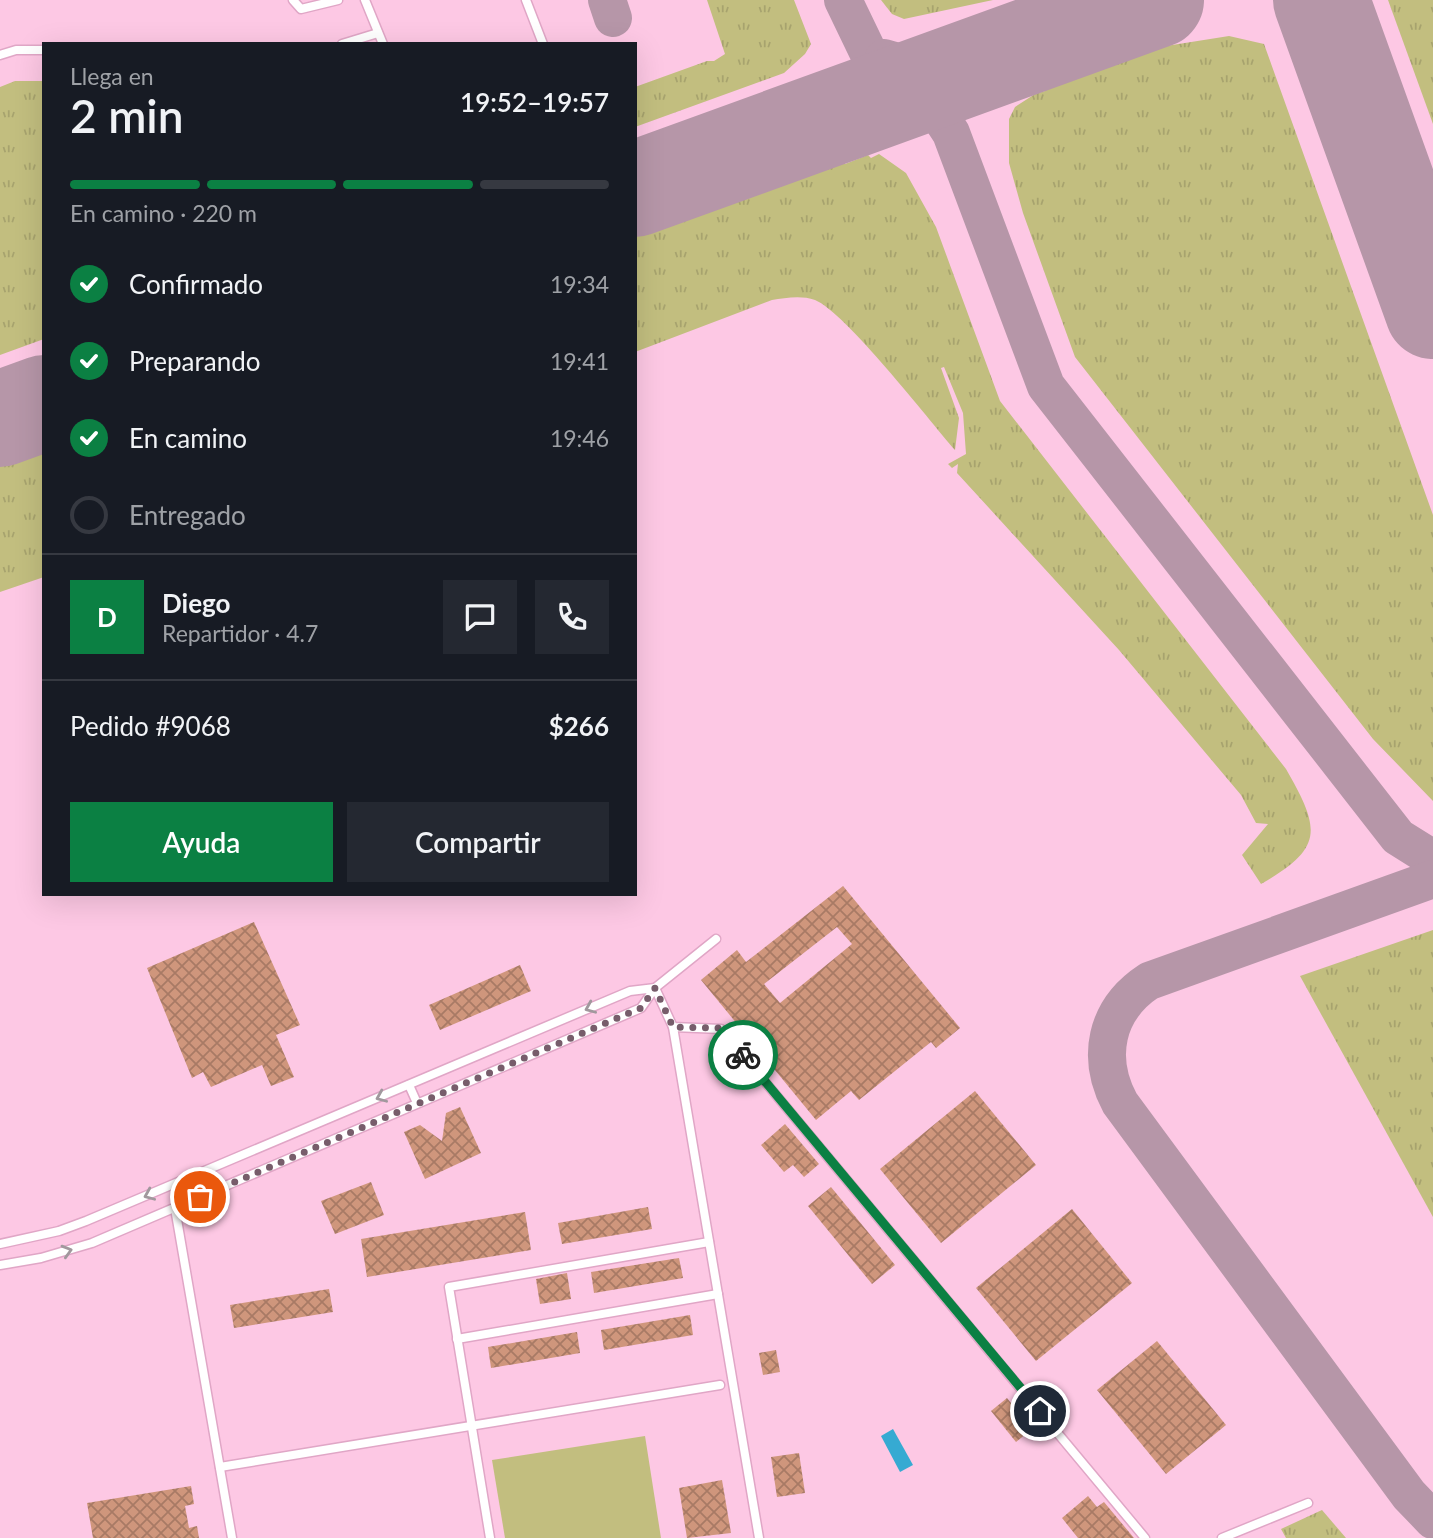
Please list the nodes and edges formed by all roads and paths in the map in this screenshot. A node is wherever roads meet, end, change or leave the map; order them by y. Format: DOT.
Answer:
graph roads {
  1 [pos="293,0"];
  2 [pos="338,0"];
  3 [pos="365,0"];
  4 [pos="526,0"];
  5 [pos="379,33"];
  6 [pos="349,42"];
  7 [pos="382,42"];
  8 [pos="542,42"];
  9 [pos="42,50"];
  10 [pos="0,55"];
  11 [pos="716,939"];
  12 [pos="655,988"];
  13 [pos="673,1027"];
  14 [pos="409,1085"];
  15 [pos="417,1103"];
  16 [pos="175,1208"];
  17 [pos="709,1242"];
  18 [pos="0,1244"];
  19 [pos="0,1265"];
  20 [pos="718,1294"];
  21 [pos="457,1339"];
  22 [pos="720,1385"];
  23 [pos="471,1425"];
  24 [pos="220,1467"];
  25 [pos="1308,1503"];
  26 [pos="232,1538"];
  27 [pos="490,1538"];
  28 [pos="759,1538"];
  29 [pos="1145,1538"];
  30 [pos="1222,1538"];
  1 -- 2 [label="lane"];
  3 -- 5 [label="lane"];
  4 -- 8 [label="lane"];
  5 -- 6 [label="lane"];
  5 -- 7 [label="lane"];
  9 -- 10 [label="lane"];
  11 -- 12 [label="lane"];
  12 -- 13 [label="lane"];
  12 -- 14 [label="lane, one-way"];
  12 -- 15 [label="lane"];
  13 -- 17 [label="lane"];
  13 -- 29 [label="lane"];
  14 -- 15 [label="lane"];
  14 -- 18 [label="lane, one-way"];
  15 -- 16 [label="lane"];
  19 -- 16 [label="lane, one-way"];
  16 -- 24 [label="lane"];
  17 -- 20 [label="lane"];
  17 -- 21 [label="lane"];
  20 -- 21 [label="lane"];
  20 -- 28 [label="lane"];
  21 -- 23 [label="lane"];
  22 -- 23 [label="lane"];
  23 -- 24 [label="lane"];
  23 -- 27 [label="lane"];
  24 -- 26 [label="lane"];
  25 -- 30 [label="lane"];
}
